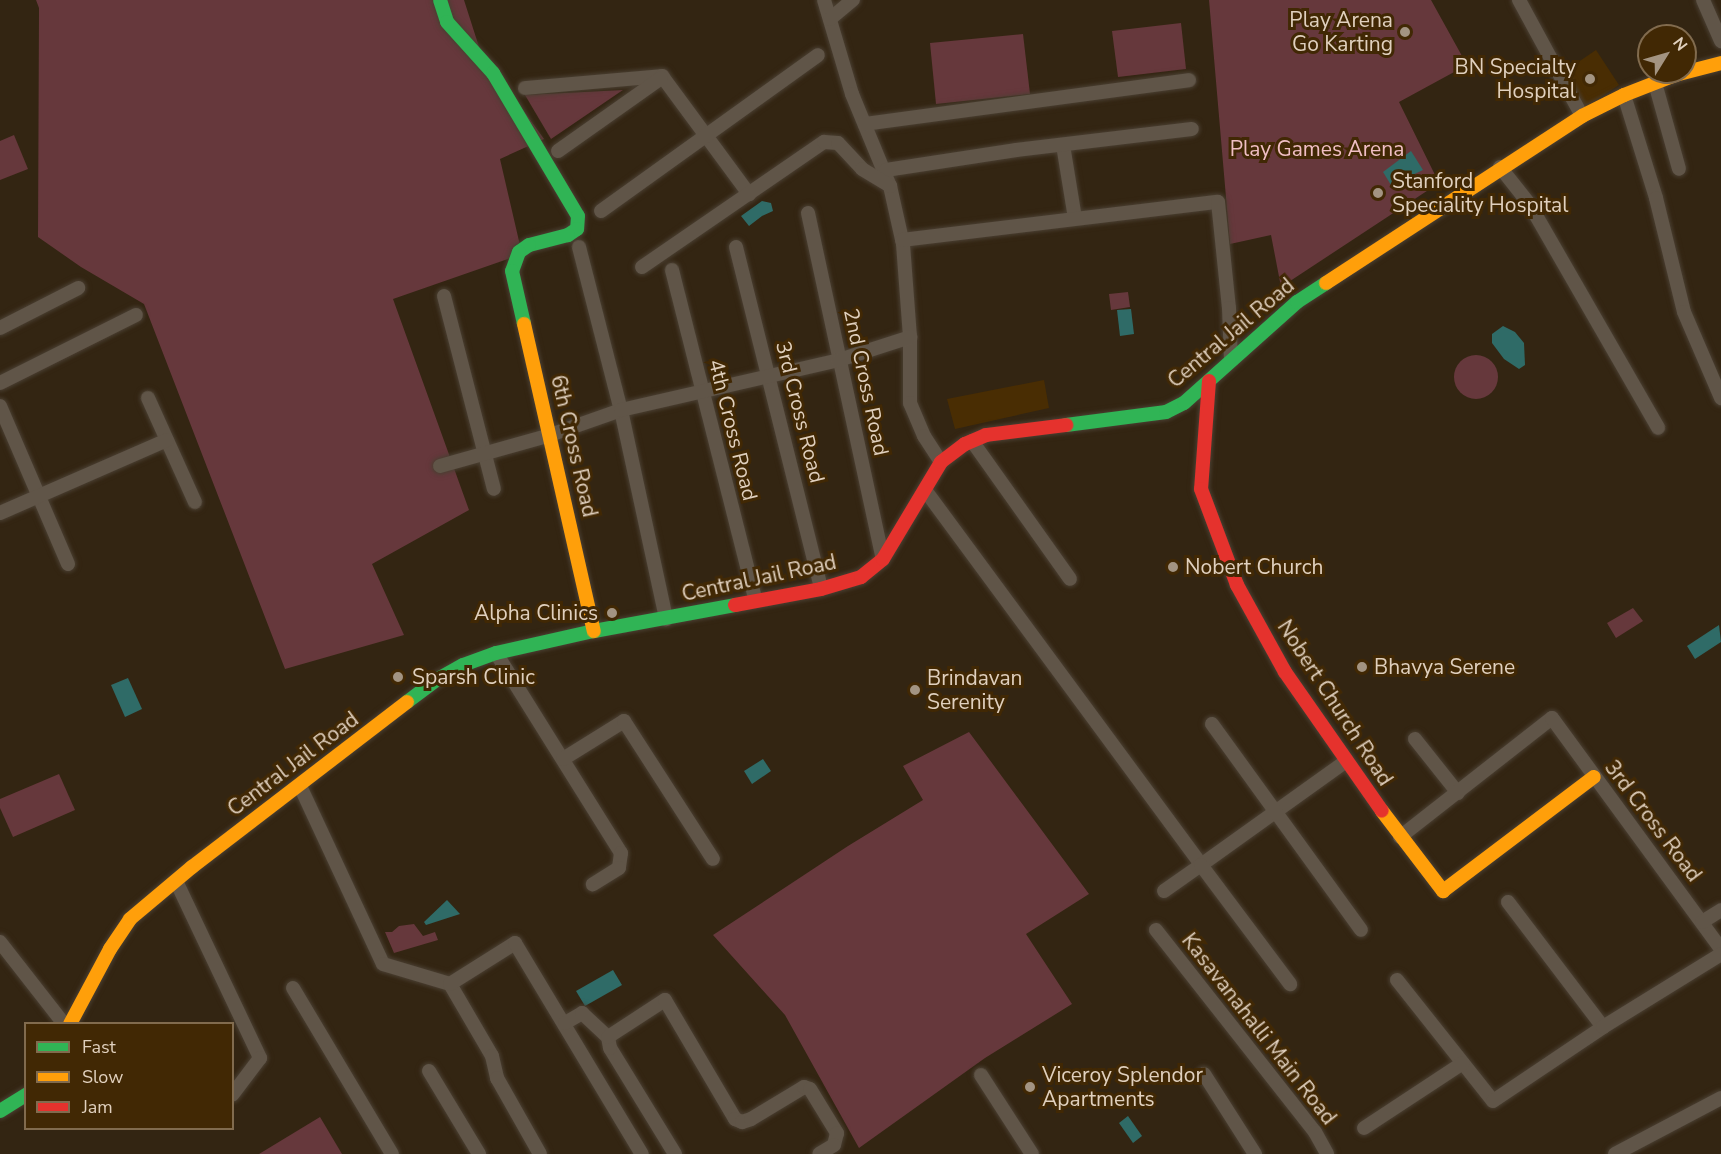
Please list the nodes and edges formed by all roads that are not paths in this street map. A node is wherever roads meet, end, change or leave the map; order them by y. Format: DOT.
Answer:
graph roads {
  1 [pos="440,0"];
  2 [pos="824,0"];
  3 [pos="854,0"];
  4 [pos="1519,0"];
  5 [pos="1703,0"];
  6 [pos="830,19"];
  7 [pos="1721,41"];
  8 [pos="818,55"];
  9 [pos="1721,63"];
  10 [pos="1697,70"];
  11 [pos="662,76"];
  12 [pos="1189,80"];
  13 [pos="1652,84"];
  14 [pos="1655,84"];
  15 [pos="525,88"];
  16 [pos="1624,95"];
  17 [pos="1582,116"];
  18 [pos="865,124"];
  19 [pos="1192,129"];
  20 [pos="706,135"];
  21 [pos="1063,145"];
  22 [pos="558,151"];
  23 [pos="1500,167"];
  24 [pos="1679,169"];
  25 [pos="886,170"];
  26 [pos="890,186"];
  27 [pos="749,194"];
  28 [pos="601,211"];
  29 [pos="808,213"];
  30 [pos="1075,218"];
  31 [pos="902,240"];
  32 [pos="736,246"];
  33 [pos="579,247"];
  34 [pos="642,267"];
  35 [pos="672,270"];
  36 [pos="78,288"];
  37 [pos="444,296"];
  38 [pos="136,315"];
  39 [pos="0,327"];
  40 [pos="910,337"];
  41 [pos="839,360"];
  42 [pos="1231,360"];
  43 [pos="771,377"];
  44 [pos="1209,381"];
  45 [pos="0,383"];
  46 [pos="701,390"];
  47 [pos="148,398"];
  48 [pos="1721,398"];
  49 [pos="0,406"];
  50 [pos="621,410"];
  51 [pos="1658,428"];
  52 [pos="550,435"];
  53 [pos="167,440"];
  54 [pos="972,441"];
  55 [pos="486,453"];
  56 [pos="941,462"];
  57 [pos="440,466"];
  58 [pos="494,489"];
  59 [pos="925,490"];
  60 [pos="38,496"];
  61 [pos="195,502"];
  62 [pos="0,513"];
  63 [pos="883,559"];
  64 [pos="68,564"];
  65 [pos="1070,579"];
  66 [pos="821,589"];
  67 [pos="756,601"];
  68 [pos="666,619"];
  69 [pos="594,631"];
  70 [pos="496,653"];
  71 [pos="1212,724"];
  72 [pos="1415,738"];
  73 [pos="562,759"];
  74 [pos="1346,761"];
  75 [pos="1594,777"];
  76 [pos="300,786"];
  77 [pos="1458,793"];
  78 [pos="1275,810"];
  79 [pos="1400,837"];
  80 [pos="713,859"];
  81 [pos="1201,865"];
  82 [pos="176,881"];
  83 [pos="593,884"];
  84 [pos="1164,891"];
  85 [pos="1508,902"];
  86 [pos="1721,909"];
  87 [pos="1702,922"];
  88 [pos="1156,930"];
  89 [pos="1361,930"];
  90 [pos="0,942"];
  91 [pos="1721,949"];
  92 [pos="1721,954"];
  93 [pos="1397,980"];
  94 [pos="450,984"];
  95 [pos="1290,984"];
  96 [pos="293,988"];
  97 [pos="63,1022"];
  98 [pos="71,1022"];
  99 [pos="565,1023"];
  100 [pos="1603,1027"];
  101 [pos="608,1037"];
  102 [pos="1463,1063"];
  103 [pos="429,1071"];
  104 [pos="1204,1074"];
  105 [pos="981,1075"];
  106 [pos="234,1092"];
  107 [pos="24,1096"];
  108 [pos="1721,1098"];
  109 [pos="2,1106"];
  110 [pos="1364,1128"];
  111 [pos="392,1154"];
  112 [pos="479,1154"];
  113 [pos="540,1154"];
  114 [pos="642,1154"];
  115 [pos="675,1154"];
  116 [pos="819,1154"];
  117 [pos="1032,1154"];
  118 [pos="1255,1154"];
  119 [pos="1327,1154"];
  120 [pos="1615,1154"];
  1 -- 52 [label="main road, 6th Cross Road"];
  2 -- 6 [label="street"];
  3 -- 6 [label="street"];
  4 -- 17 [label="street"];
  5 -- 7 [label="street"];
  6 -- 18 [label="street"];
  8 -- 20 [label="street"];
  9 -- 10 [label="main road, Central Jail Road"];
  11 -- 15 [label="street"];
  11 -- 20 [label="street"];
  11 -- 22 [label="street"];
  12 -- 18 [label="street"];
  13 -- 16 [label="main road, Central Jail Road"];
  14 -- 24 [label="street"];
  16 -- 17 [label="main road, Central Jail Road"];
  16 -- 48 [label="street"];
  17 -- 23 [label="main road, Central Jail Road"];
  18 -- 25 [label="street"];
  19 -- 21 [label="street"];
  20 -- 27 [label="street"];
  20 -- 28 [label="street"];
  21 -- 25 [label="street"];
  21 -- 30 [label="street"];
  23 -- 42 [label="main road, Central Jail Road"];
  23 -- 51 [label="street"];
  25 -- 26 [label="street"];
  26 -- 27 [label="street"];
  26 -- 31 [label="street"];
  27 -- 34 [label="street"];
  29 -- 41 [label="street, 2nd Cross Road"];
  30 -- 31 [label="street"];
  30 -- 42 [label="street"];
  31 -- 40 [label="street"];
  32 -- 43 [label="street, 3rd Cross Road"];
  33 -- 50 [label="street"];
  35 -- 46 [label="street, 4th Cross Road"];
  36 -- 39 [label="street"];
  37 -- 55 [label="street"];
  38 -- 45 [label="street"];
  40 -- 41 [label="street"];
  40 -- 56 [label="street"];
  41 -- 43 [label="street"];
  41 -- 63 [label="street, 2nd Cross Road"];
  42 -- 44 [label="main road, Central Jail Road"];
  43 -- 46 [label="street"];
  43 -- 66 [label="street, 3rd Cross Road"];
  44 -- 54 [label="main road, Central Jail Road"];
  44 -- 74 [label="main road, Nobert Church Road"];
  46 -- 50 [label="street"];
  46 -- 67 [label="street, 4th Cross Road"];
  47 -- 53 [label="street"];
  49 -- 60 [label="street"];
  50 -- 52 [label="street"];
  50 -- 68 [label="street"];
  52 -- 55 [label="street"];
  52 -- 69 [label="main road, 6th Cross Road"];
  53 -- 60 [label="street"];
  53 -- 61 [label="street"];
  54 -- 56 [label="main road, Central Jail Road"];
  54 -- 65 [label="street"];
  55 -- 57 [label="street"];
  55 -- 58 [label="street"];
  56 -- 59 [label="main road, Central Jail Road"];
  59 -- 63 [label="main road, Central Jail Road"];
  59 -- 81 [label="street"];
  60 -- 62 [label="street"];
  60 -- 64 [label="street"];
  63 -- 66 [label="main road, Central Jail Road"];
  66 -- 67 [label="main road, Central Jail Road"];
  67 -- 68 [label="main road, Central Jail Road"];
  68 -- 69 [label="main road, Central Jail Road"];
  69 -- 70 [label="main road, Central Jail Road"];
  70 -- 73 [label="street"];
  70 -- 76 [label="main road, Central Jail Road"];
  71 -- 78 [label="street"];
  72 -- 77 [label="street"];
  73 -- 80 [label="street"];
  73 -- 83 [label="street"];
  74 -- 78 [label="street"];
  74 -- 79 [label="main road, Nobert Church Road"];
  75 -- 77 [label="street, 3rd Cross Road"];
  75 -- 79 [label="main road, Nobert Church Road"];
  75 -- 87 [label="street, 3rd Cross Road"];
  76 -- 82 [label="main road, Central Jail Road"];
  76 -- 94 [label="street"];
  77 -- 79 [label="street"];
  78 -- 81 [label="street"];
  78 -- 89 [label="street"];
  81 -- 84 [label="street"];
  81 -- 95 [label="street"];
  82 -- 98 [label="main road, Central Jail Road"];
  82 -- 106 [label="street"];
  85 -- 100 [label="street"];
  86 -- 87 [label="street"];
  87 -- 91 [label="street, 3rd Cross Road"];
  88 -- 119 [label="street, Kasavanahalli Main Road"];
  90 -- 97 [label="street"];
  92 -- 100 [label="street"];
  93 -- 102 [label="street"];
  94 -- 99 [label="street"];
  94 -- 113 [label="street"];
  96 -- 111 [label="street"];
  99 -- 101 [label="street"];
  99 -- 114 [label="street"];
  100 -- 102 [label="street"];
  101 -- 115 [label="street"];
  101 -- 116 [label="street"];
  102 -- 110 [label="street"];
  103 -- 112 [label="street"];
  104 -- 118 [label="street"];
  105 -- 117 [label="street"];
  107 -- 109 [label="main road"];
  108 -- 120 [label="street"];
}
